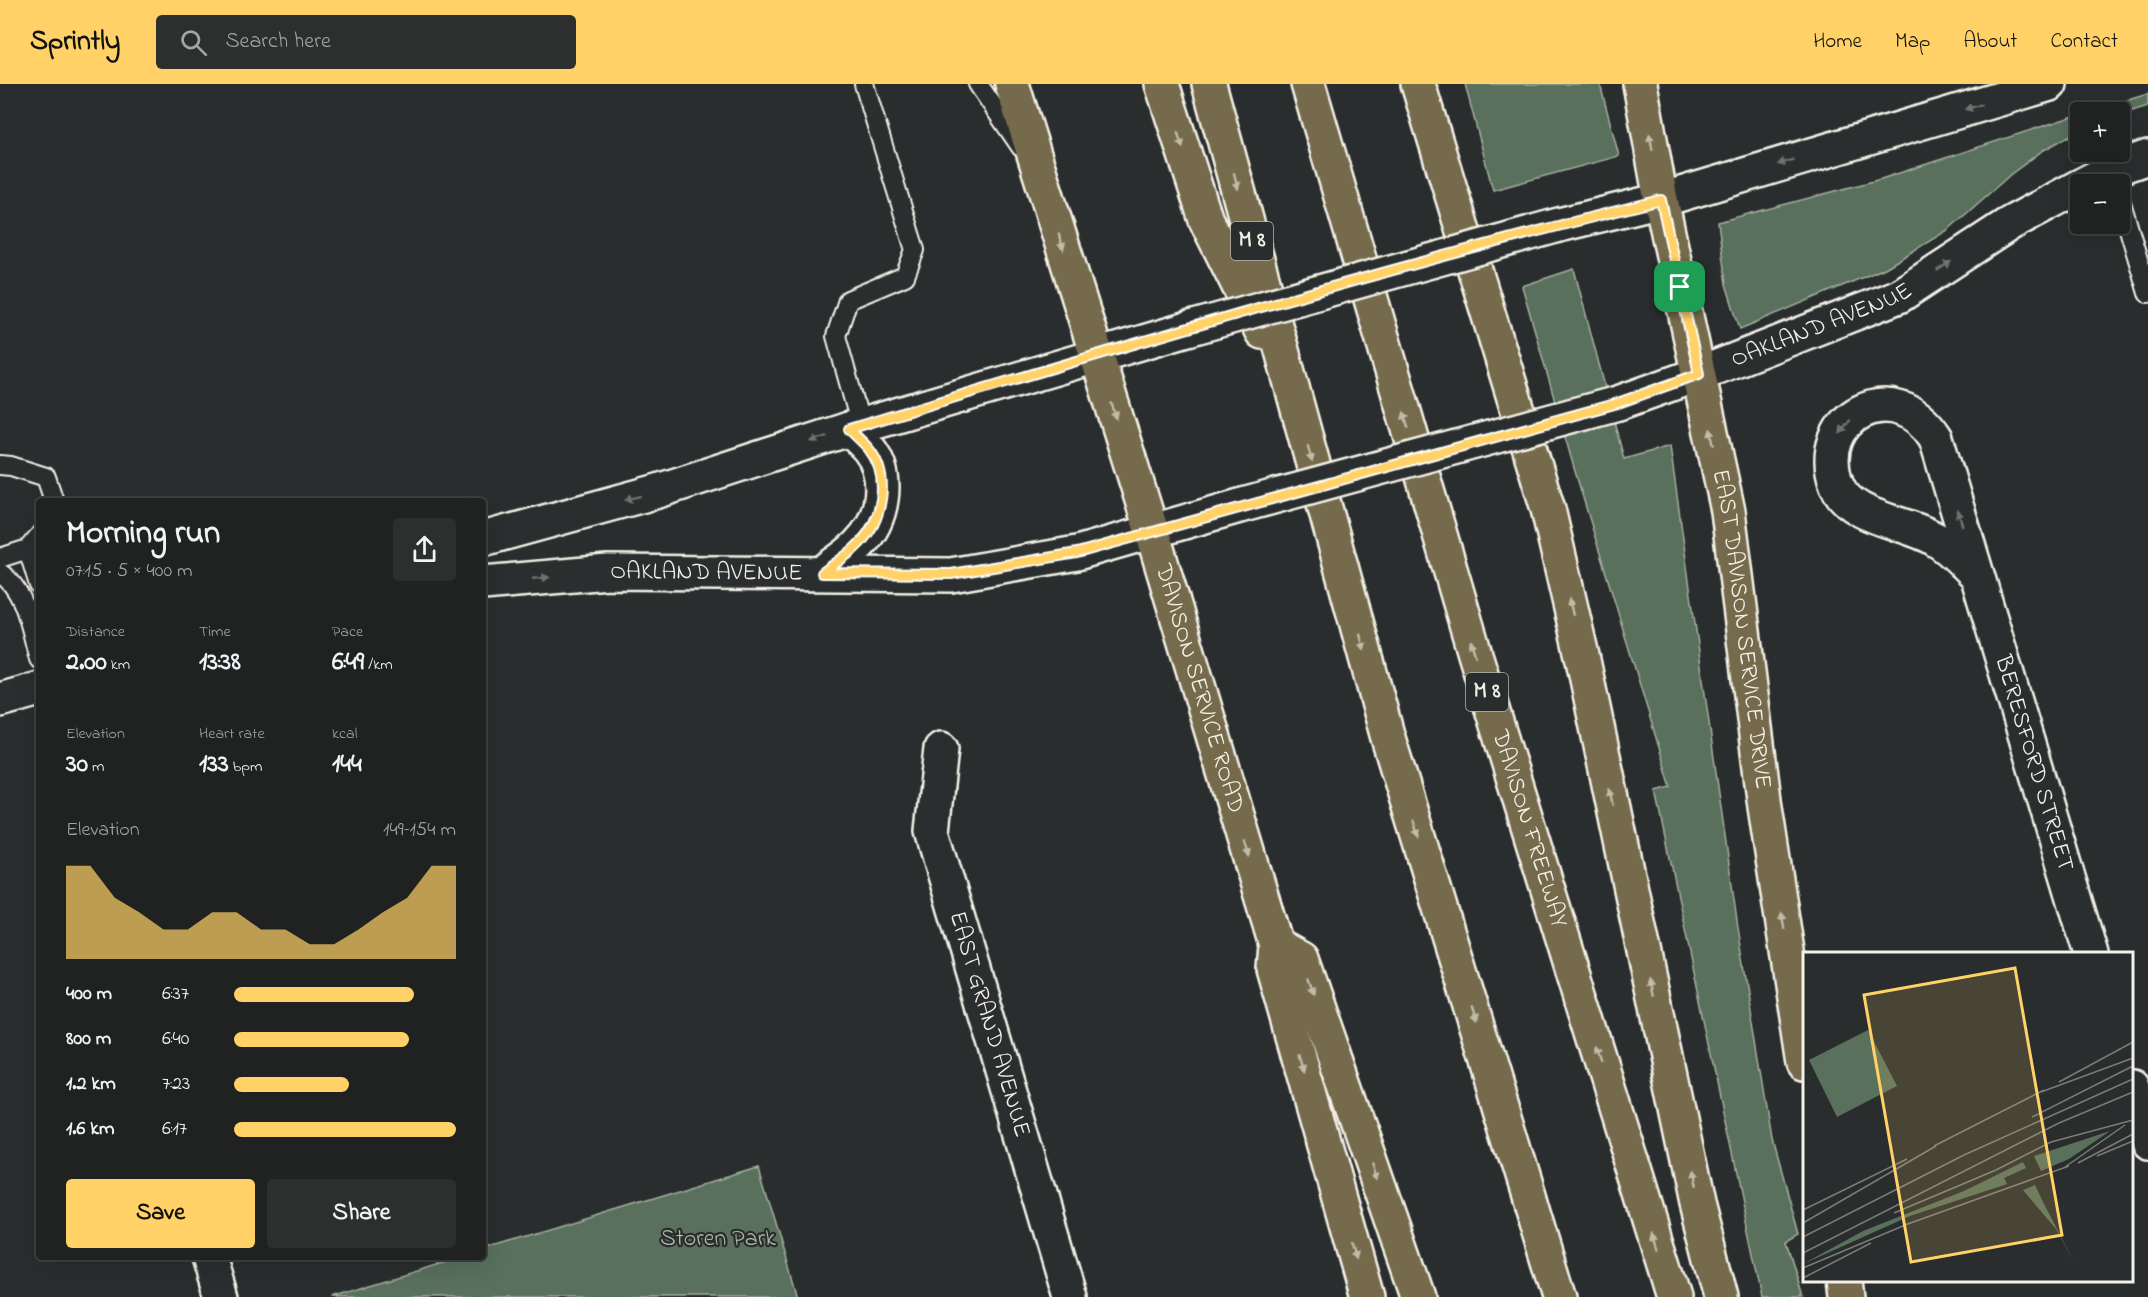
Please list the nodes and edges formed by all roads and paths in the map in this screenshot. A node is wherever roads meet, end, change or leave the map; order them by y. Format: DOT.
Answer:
graph roads {
  1 [pos="864,84"];
  2 [pos="978,84"];
  3 [pos="1012,84"];
  4 [pos="1162,84"];
  5 [pos="1209,84"];
  6 [pos="1308,84"];
  7 [pos="1418,84"];
  8 [pos="1640,84"];
  9 [pos="2050,84"];
  10 [pos="2148,157"];
  11 [pos="1039,173"];
  12 [pos="2120,174"];
  13 [pos="2070,198"];
  14 [pos="1661,200"];
  15 [pos="2123,234"];
  16 [pos="2148,293"];
  17 [pos="1096,356"];
  18 [pos="1699,374"];
  19 [pos="1295,397"];
  20 [pos="855,428"];
  21 [pos="0,465"];
  22 [pos="53,498"];
  23 [pos="1152,532"];
  24 [pos="486,538"];
  25 [pos="34,542"];
  26 [pos="0,558"];
  27 [pos="36,559"];
  28 [pos="0,573"];
  29 [pos="822,573"];
  30 [pos="1976,574"];
  31 [pos="486,583"];
  32 [pos="36,649"];
  33 [pos="36,690"];
  34 [pos="0,700"];
  35 [pos="941,749"];
  36 [pos="1276,945"];
  37 [pos="2090,952"];
  38 [pos="1803,1055"];
  39 [pos="2133,1090"];
  40 [pos="2148,1142"];
  41 [pos="210,1260"];
  42 [pos="1844,1282"];
  43 [pos="1850,1282"];
  44 [pos="221,1297"];
  45 [pos="1070,1297"];
  46 [pos="1366,1297"];
  47 [pos="1418,1297"];
  48 [pos="1559,1297"];
  49 [pos="1674,1297"];
  50 [pos="1720,1297"];
  51 [pos="1846,1297"];
  52 [pos="1855,1297"];
  1 -- 20 [label="lane"];
  2 -- 11 [label="lane"];
  3 -- 11 [label="main road, DAVISON SERVICE ROAD"];
  4 -- 19 [label="main road, one-way"];
  5 -- 19 [label="main road, M 8, one-way"];
  49 -- 6 [label="main road, DAVISON FREEWAY / M 8, one-way"];
  50 -- 7 [label="main road, one-way"];
  14 -- 8 [label="main road, EAST DAVISON SERVICE DRIVE, one-way"];
  9 -- 14 [label="street, one-way"];
  10 -- 12 [label="street, OAKLAND AVENUE"];
  11 -- 17 [label="main road, DAVISON SERVICE ROAD, one-way"];
  18 -- 13 [label="street, OAKLAND AVENUE, one-way"];
  14 -- 17 [label="street, bridge"];
  14 -- 18 [label="main road, EAST DAVISON SERVICE DRIVE"];
  15 -- 16 [label="lane"];
  17 -- 20 [label="street"];
  17 -- 23 [label="main road, DAVISON SERVICE ROAD, one-way"];
  18 -- 23 [label="street, OAKLAND AVENUE, bridge"];
  38 -- 18 [label="main road, EAST DAVISON SERVICE DRIVE, one-way"];
  19 -- 48 [label="main road, M 8, one-way"];
  20 -- 24 [label="street, one-way"];
  20 -- 29 [label="street"];
  21 -- 22 [label="lane"];
  23 -- 29 [label="street, OAKLAND AVENUE"];
  23 -- 36 [label="main road, DAVISON SERVICE ROAD, one-way"];
  25 -- 26 [label="lane"];
  25 -- 27 [label="lane"];
  28 -- 32 [label="lane"];
  31 -- 29 [label="street, OAKLAND AVENUE, one-way"];
  30 -- 30 [label="street, BERESFORD STREET, one-way"];
  30 -- 37 [label="street, BERESFORD STREET"];
  33 -- 34 [label="street"];
  35 -- 45 [label="street, EAST GRAND AVENUE"];
  36 -- 46 [label="main road, DAVISON SERVICE ROAD, one-way"];
  36 -- 47 [label="main road, one-way"];
  39 -- 40 [label="street"];
  41 -- 44 [label="street"];
  42 -- 51 [label="main road"];
  43 -- 52 [label="main road"];
}
